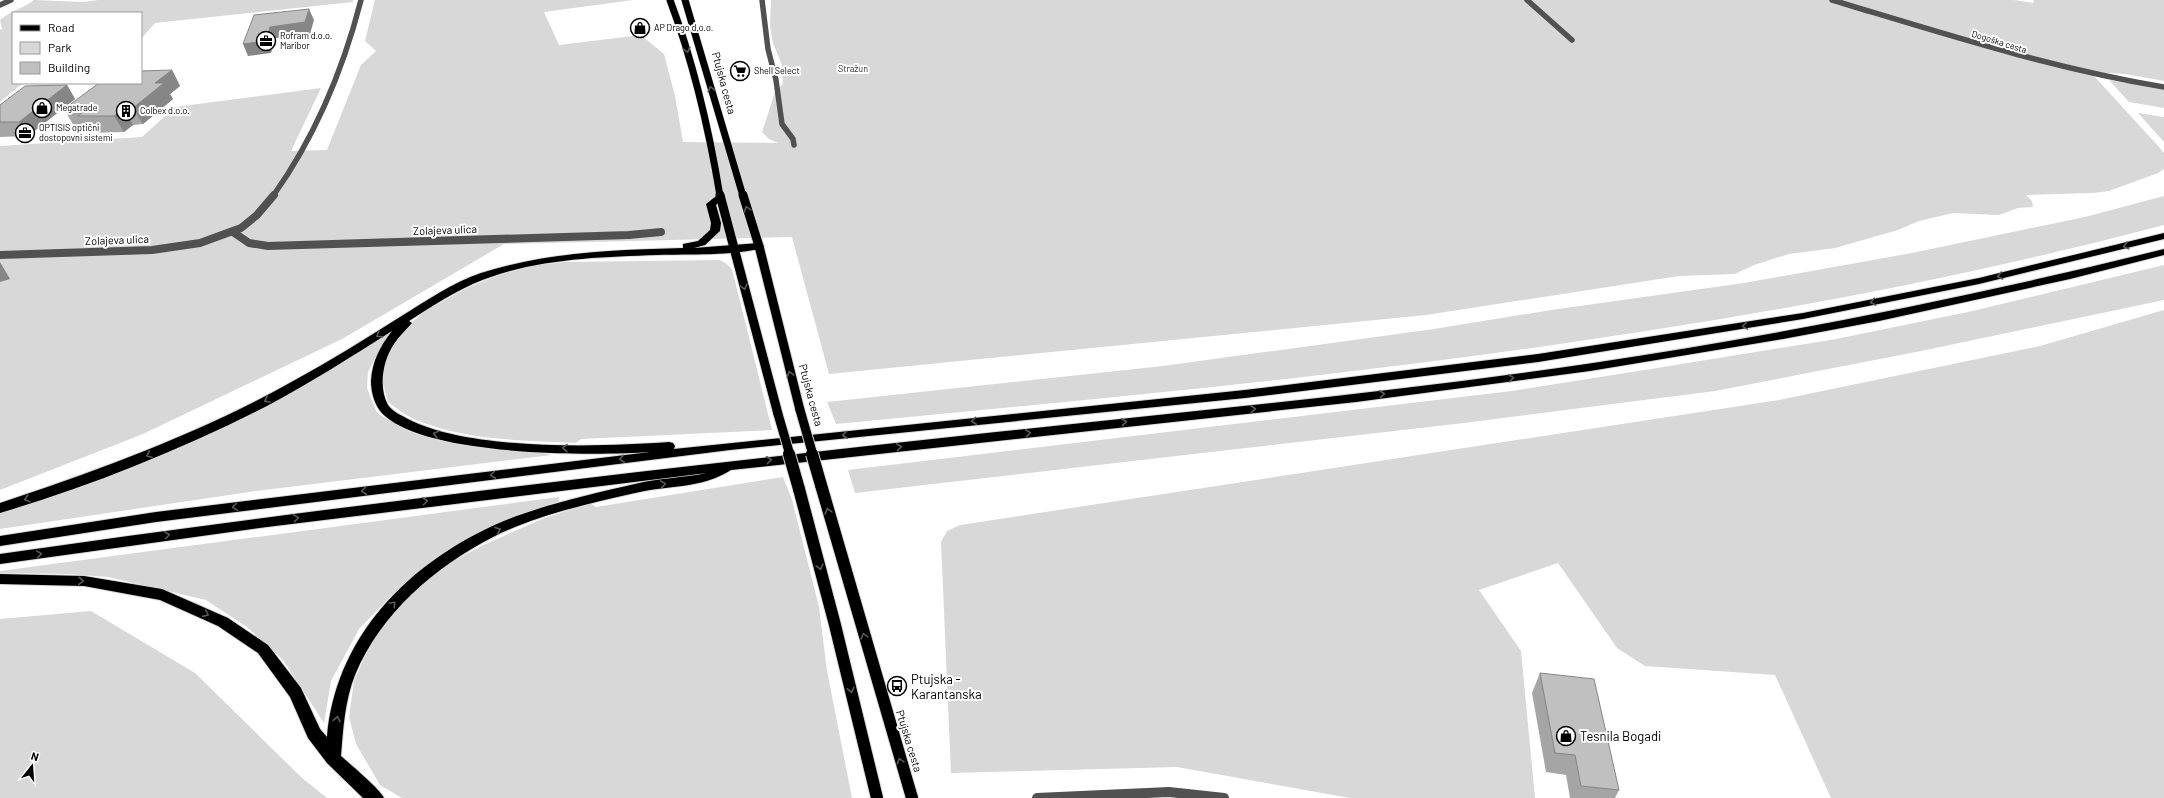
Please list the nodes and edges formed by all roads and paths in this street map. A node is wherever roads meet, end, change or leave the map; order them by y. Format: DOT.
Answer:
graph roads {
  1 [pos="11,0"];
  2 [pos="361,0"];
  3 [pos="670,0"];
  4 [pos="684,0"];
  5 [pos="762,0"];
  6 [pos="1527,0"];
  7 [pos="1832,0"];
  8 [pos="0,5"];
  9 [pos="1572,40"];
  10 [pos="2164,87"];
  11 [pos="794,144"];
  12 [pos="720,196"];
  13 [pos="232,232"];
  14 [pos="661,232"];
  15 [pos="2164,236"];
  16 [pos="759,246"];
  17 [pos="734,249"];
  18 [pos="647,251"];
  19 [pos="2164,252"];
  20 [pos="0,255"];
  21 [pos="424,307"];
  22 [pos="730,446"];
  23 [pos="731,465"];
  24 [pos="0,508"];
  25 [pos="0,541"];
  26 [pos="0,559"];
  27 [pos="0,579"];
  28 [pos="333,758"];
  29 [pos="1169,795"];
  30 [pos="1097,797"];
  31 [pos="376,798"];
  32 [pos="876,798"];
  33 [pos="912,798"];
  34 [pos="1037,798"];
  35 [pos="1224,798"];
  1 -- 8 [label="street"];
  2 -- 13 [label="street, Zolajeva ulica"];
  3 -- 12 [label="main road, one-way"];
  16 -- 4 [label="main road, Ptujska cesta, one-way"];
  5 -- 11 [label="street"];
  6 -- 9 [label="street"];
  7 -- 10 [label="street, Dogoška cesta"];
  12 -- 17 [label="main road"];
  12 -- 18 [label="highway"];
  13 -- 14 [label="street, Zolajeva ulica"];
  13 -- 20 [label="street, Zolajeva ulica"];
  15 -- 22 [label="highway, one-way"];
  16 -- 17 [label="highway"];
  33 -- 16 [label="main road, Ptujska cesta, one-way, bridge"];
  17 -- 18 [label="highway"];
  17 -- 32 [label="main road, one-way, bridge"];
  18 -- 21 [label="highway"];
  23 -- 19 [label="highway, one-way"];
  22 -- 21 [label="highway, one-way"];
  21 -- 24 [label="highway, one-way"];
  22 -- 25 [label="highway, one-way"];
  26 -- 23 [label="highway, one-way"];
  28 -- 23 [label="highway, one-way"];
  27 -- 28 [label="highway, one-way"];
  28 -- 31 [label="highway"];
  29 -- 30 [label="street"];
  29 -- 35 [label="street"];
  30 -- 34 [label="street"];
}
